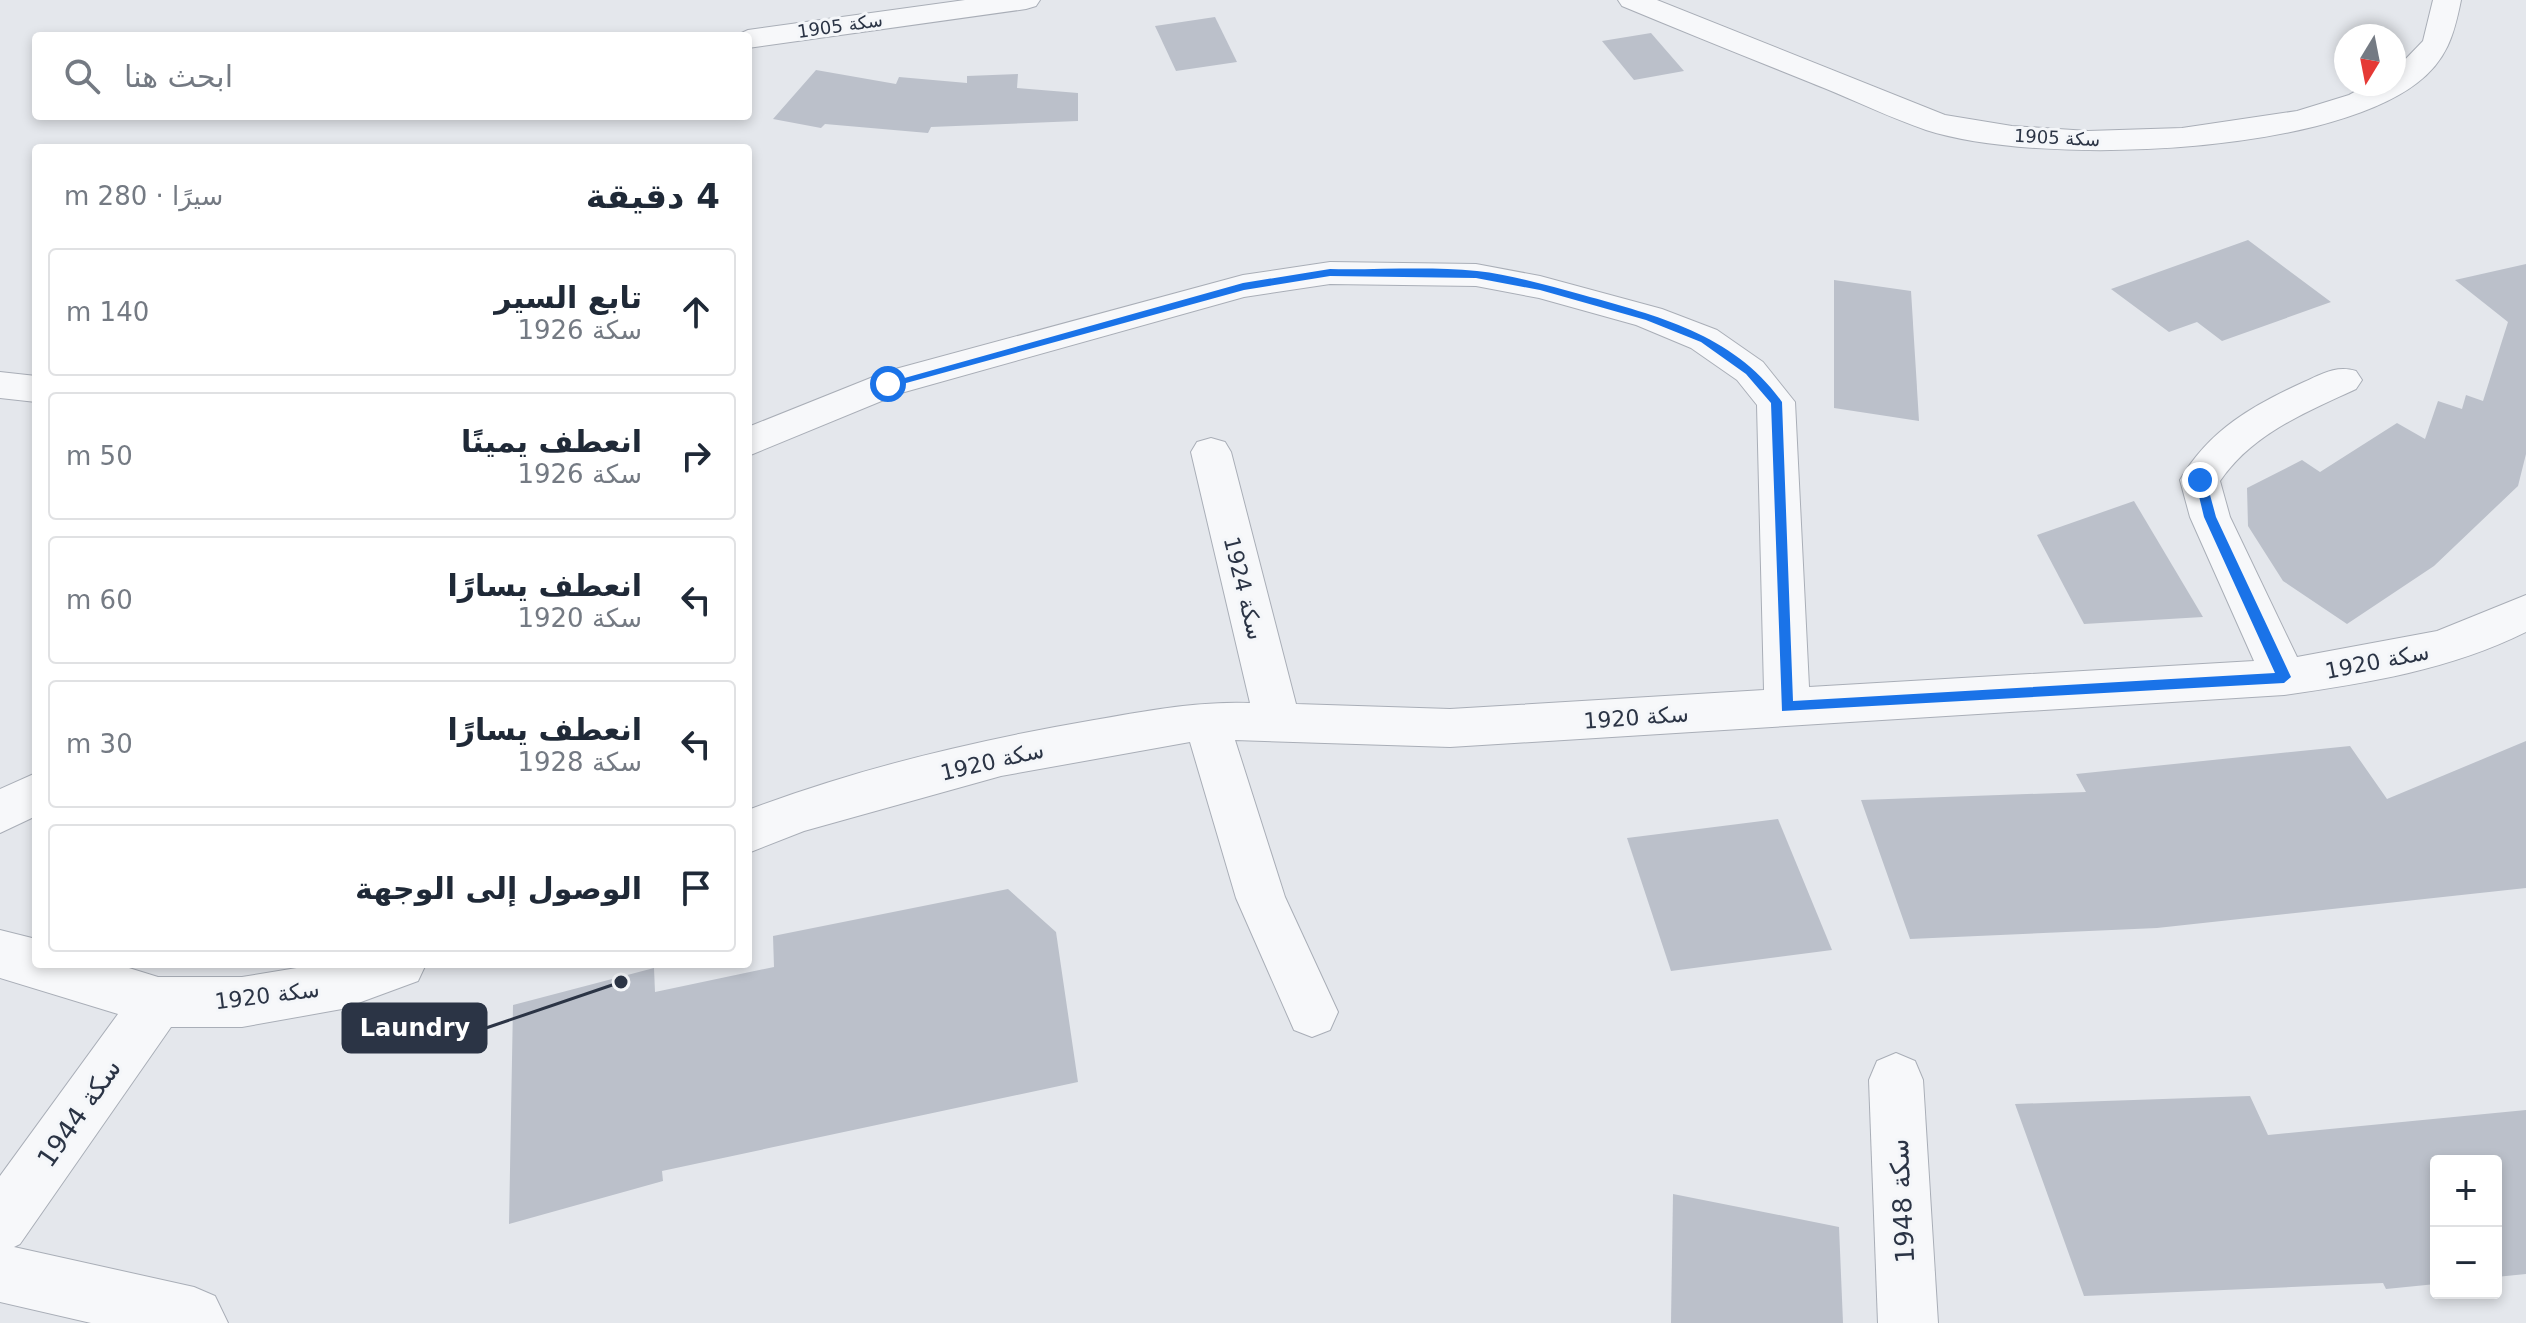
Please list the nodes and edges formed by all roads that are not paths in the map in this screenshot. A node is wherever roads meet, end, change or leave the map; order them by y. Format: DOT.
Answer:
graph roads {
  1 [pos="1026,0"];
  2 [pos="1632,0"];
  3 [pos="2447,0"];
  4 [pos="752,38"];
  5 [pos="2343,380"];
  6 [pos="0,385"];
  7 [pos="32,389"];
  8 [pos="754,432"];
  9 [pos="1211,452"];
  10 [pos="2526,612"];
  11 [pos="2284,677"];
  12 [pos="1787,707"];
  13 [pos="1206,720"];
  14 [pos="1278,723"];
  15 [pos="32,795"];
  16 [pos="0,812"];
  17 [pos="752,830"];
  18 [pos="0,954"];
  19 [pos="32,962"];
  20 [pos="53,968"];
  21 [pos="389,968"];
  22 [pos="158,1002"];
  23 [pos="1312,1012"];
  24 [pos="1896,1080"];
  25 [pos="0,1224"];
  26 [pos="0,1273"];
  27 [pos="198,1323"];
  28 [pos="1908,1323"];
  1 -- 4 [label="street, سكة 1905"];
  2 -- 3 [label="street, سكة 1905"];
  5 -- 11 [label="street"];
  6 -- 7 [label="street"];
  8 -- 12 [label="street"];
  9 -- 14 [label="street, سكة 1924"];
  10 -- 11 [label="street, سكة 1920"];
  11 -- 12 [label="street, سكة 1920"];
  12 -- 14 [label="street, سكة 1920"];
  13 -- 14 [label="street, سكة 1920"];
  13 -- 17 [label="street, سكة 1920"];
  13 -- 23 [label="street"];
  15 -- 16 [label="street"];
  18 -- 19 [label="street, سكة 1920"];
  20 -- 22 [label="street, سكة 1920"];
  21 -- 22 [label="street, سكة 1920"];
  22 -- 25 [label="street, سكة 1944"];
  24 -- 28 [label="street, سكة 1948"];
  26 -- 27 [label="street"];
}
